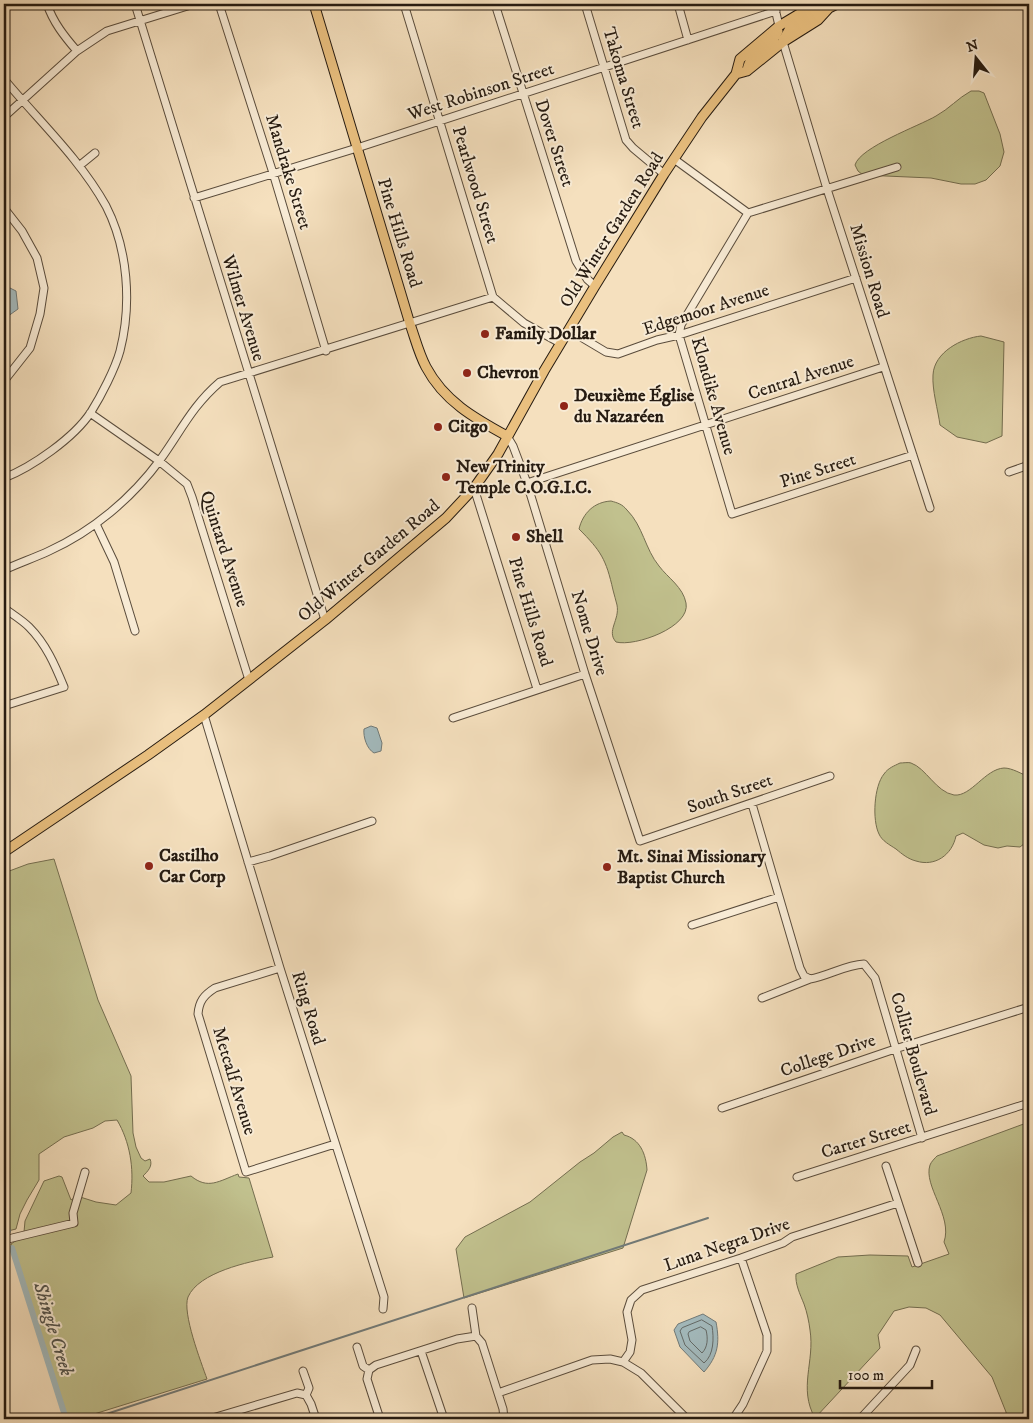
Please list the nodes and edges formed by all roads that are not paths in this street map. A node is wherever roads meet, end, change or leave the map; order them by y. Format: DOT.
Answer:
graph roads {
  1 [pos="47,4"];
  2 [pos="135,4"];
  3 [pos="194,4"];
  4 [pos="219,4"];
  5 [pos="314,4"];
  6 [pos="404,4"];
  7 [pos="495,4"];
  8 [pos="585,4"];
  9 [pos="678,4"];
  10 [pos="829,6"];
  11 [pos="775,7"];
  12 [pos="140,20"];
  13 [pos="779,26"];
  14 [pos="688,40"];
  15 [pos="783,42"];
  16 [pos="77,51"];
  17 [pos="603,68"];
  18 [pos="747,71"];
  19 [pos="736,74"];
  20 [pos="4,79"];
  21 [pos="522,94"];
  22 [pos="22,101"];
  23 [pos="4,117"];
  24 [pos="439,121"];
  25 [pos="357,148"];
  26 [pos="95,153"];
  27 [pos="674,159"];
  28 [pos="79,166"];
  29 [pos="897,167"];
  30 [pos="272,173"];
  31 [pos="664,174"];
  32 [pos="827,189"];
  33 [pos="194,198"];
  34 [pos="4,208"];
  35 [pos="748,213"];
  36 [pos="856,278"];
  37 [pos="595,286"];
  38 [pos="493,297"];
  39 [pos="410,324"];
  40 [pos="568,330"];
  41 [pos="679,335"];
  42 [pos="560,343"];
  43 [pos="326,350"];
  44 [pos="883,367"];
  45 [pos="248,374"];
  46 [pos="4,381"];
  47 [pos="90,414"];
  48 [pos="705,424"];
  49 [pos="506,436"];
  50 [pos="913,455"];
  51 [pos="159,461"];
  52 [pos="1029,465"];
  53 [pos="1009,472"];
  54 [pos="4,478"];
  55 [pos="527,483"];
  56 [pos="474,488"];
  57 [pos="930,508"];
  58 [pos="732,514"];
  59 [pos="96,524"];
  60 [pos="4,570"];
  61 [pos="4,609"];
  62 [pos="325,620"];
  63 [pos="135,631"];
  64 [pos="586,674"];
  65 [pos="249,680"];
  66 [pos="537,689"];
  67 [pos="4,706"];
  68 [pos="204,715"];
  69 [pos="453,718"];
  70 [pos="830,776"];
  71 [pos="752,804"];
  72 [pos="372,821"];
  73 [pos="640,841"];
  74 [pos="4,852"];
  75 [pos="248,862"];
  76 [pos="779,898"];
  77 [pos="692,925"];
  78 [pos="280,968"];
  79 [pos="810,980"];
  80 [pos="762,998"];
  81 [pos="1029,1006"];
  82 [pos="895,1049"];
  83 [pos="1029,1103"];
  84 [pos="722,1108"];
  85 [pos="922,1138"];
  86 [pos="335,1144"];
  87 [pos="886,1166"];
  88 [pos="85,1172"];
  89 [pos="797,1178"];
  90 [pos="898,1203"];
  91 [pos="4,1240"];
  92 [pos="741,1258"];
  93 [pos="918,1262"];
  94 [pos="472,1308"];
  95 [pos="383,1309"];
  96 [pos="476,1336"];
  97 [pos="357,1347"];
  98 [pos="916,1350"];
  99 [pos="421,1351"];
  100 [pos="623,1362"];
  101 [pos="369,1370"];
  102 [pos="303,1371"];
  103 [pos="498,1393"];
  104 [pos="306,1395"];
  105 [pos="209,1419"];
  106 [pos="316,1419"];
  107 [pos="380,1419"];
  108 [pos="444,1419"];
  109 [pos="504,1419"];
  110 [pos="687,1419"];
  111 [pos="733,1419"];
  112 [pos="860,1419"];
  1 -- 16 [label="street"];
  2 -- 12 [label="street, Wilmer Avenue"];
  3 -- 12 [label="street"];
  4 -- 30 [label="street, Mandrake Street"];
  5 -- 25 [label="main road, Pine Hills Road"];
  6 -- 24 [label="street, Pearlwood Street"];
  7 -- 21 [label="street, Dover Street"];
  8 -- 17 [label="street, Takoma Street"];
  9 -- 14 [label="street"];
  10 -- 13 [label="main road, Old Winter Garden Road"];
  10 -- 15 [label="main road, Old Winter Garden Road"];
  11 -- 13 [label="street"];
  11 -- 14 [label="street, West Robinson Street"];
  12 -- 16 [label="street"];
  12 -- 33 [label="street, Wilmer Avenue"];
  13 -- 18 [label="main road"];
  13 -- 19 [label="main road, Old Winter Garden Road"];
  14 -- 17 [label="street, West Robinson Street"];
  15 -- 18 [label="main road, Old Winter Garden Road"];
  15 -- 32 [label="street, Mission Road"];
  16 -- 22 [label="street"];
  17 -- 21 [label="street, West Robinson Street"];
  17 -- 31 [label="street, Takoma Street"];
  18 -- 19 [label="main road, Old Winter Garden Road"];
  19 -- 27 [label="main road, Old Winter Garden Road"];
  20 -- 22 [label="street"];
  21 -- 24 [label="street, West Robinson Street"];
  21 -- 37 [label="street, Dover Street"];
  22 -- 23 [label="street"];
  22 -- 28 [label="street"];
  24 -- 25 [label="street, West Robinson Street"];
  24 -- 38 [label="street, Pearlwood Street"];
  25 -- 30 [label="street, West Robinson Street"];
  25 -- 39 [label="main road, Pine Hills Road"];
  26 -- 28 [label="street"];
  27 -- 31 [label="main road, Old Winter Garden Road"];
  27 -- 35 [label="street"];
  28 -- 47 [label="street"];
  29 -- 32 [label="street"];
  30 -- 33 [label="street, West Robinson Street"];
  30 -- 43 [label="street, Mandrake Street"];
  31 -- 37 [label="main road, Old Winter Garden Road"];
  32 -- 35 [label="street"];
  32 -- 36 [label="street, Mission Road"];
  33 -- 45 [label="street, Wilmer Avenue"];
  34 -- 46 [label="street"];
  35 -- 41 [label="street, Klondike Avenue"];
  36 -- 41 [label="street, Edgemoor Avenue"];
  36 -- 44 [label="street, Mission Road"];
  37 -- 40 [label="main road, Old Winter Garden Road"];
  38 -- 39 [label="street"];
  38 -- 42 [label="street"];
  39 -- 43 [label="street"];
  39 -- 49 [label="main road, Pine Hills Road"];
  40 -- 41 [label="street, Edgemoor Avenue"];
  40 -- 42 [label="main road, Old Winter Garden Road"];
  41 -- 48 [label="street, Klondike Avenue"];
  42 -- 49 [label="main road, Old Winter Garden Road"];
  43 -- 45 [label="street"];
  44 -- 48 [label="street, Central Avenue"];
  44 -- 50 [label="street, Mission Road"];
  45 -- 51 [label="street"];
  45 -- 62 [label="street, Wilmer Avenue"];
  47 -- 51 [label="street, Quintard Avenue"];
  47 -- 54 [label="street"];
  48 -- 55 [label="street, Central Avenue"];
  48 -- 58 [label="street, Klondike Avenue"];
  49 -- 55 [label="street, Nome Drive"];
  49 -- 56 [label="main road, Old Winter Garden Road"];
  50 -- 57 [label="street, Mission Road"];
  50 -- 58 [label="street, Pine Street"];
  51 -- 59 [label="street"];
  51 -- 65 [label="street, Quintard Avenue"];
  52 -- 53 [label="street"];
  55 -- 64 [label="street, Nome Drive"];
  56 -- 62 [label="main road, Old Winter Garden Road"];
  56 -- 66 [label="street, Pine Hills Road"];
  59 -- 60 [label="street"];
  59 -- 63 [label="street"];
  61 -- 67 [label="street"];
  62 -- 65 [label="main road, Old Winter Garden Road"];
  64 -- 66 [label="street"];
  64 -- 73 [label="street, Nome Drive"];
  65 -- 68 [label="main road, Old Winter Garden Road"];
  66 -- 69 [label="street"];
  68 -- 74 [label="main road, Old Winter Garden Road"];
  68 -- 75 [label="street, Ring Road"];
  70 -- 71 [label="street, South Street"];
  71 -- 73 [label="street, South Street"];
  71 -- 76 [label="street"];
  72 -- 75 [label="street"];
  75 -- 78 [label="street, Ring Road"];
  76 -- 77 [label="street"];
  76 -- 79 [label="street"];
  78 -- 86 [label="street, Ring Road"];
  78 -- 86 [label="street, Metcalf Avenue"];
  79 -- 80 [label="street"];
  79 -- 82 [label="street, Collier Boulevard"];
  81 -- 82 [label="street, College Drive"];
  82 -- 84 [label="street, College Drive"];
  82 -- 85 [label="street, Collier Boulevard"];
  83 -- 85 [label="street, Carter Street"];
  85 -- 89 [label="street, Carter Street"];
  86 -- 95 [label="street, Ring Road"];
  87 -- 90 [label="street"];
  88 -- 91 [label="street"];
  90 -- 92 [label="street, Luna Negra Drive"];
  90 -- 93 [label="street"];
  92 -- 100 [label="street, Luna Negra Drive"];
  92 -- 111 [label="street"];
  94 -- 96 [label="street"];
  96 -- 99 [label="street"];
  96 -- 103 [label="street"];
  97 -- 101 [label="street"];
  98 -- 112 [label="street"];
  99 -- 101 [label="street"];
  99 -- 108 [label="street"];
  100 -- 103 [label="street"];
  100 -- 110 [label="street"];
  101 -- 107 [label="street"];
  102 -- 104 [label="street"];
  103 -- 109 [label="street"];
  104 -- 105 [label="street"];
  104 -- 106 [label="street"];
}
